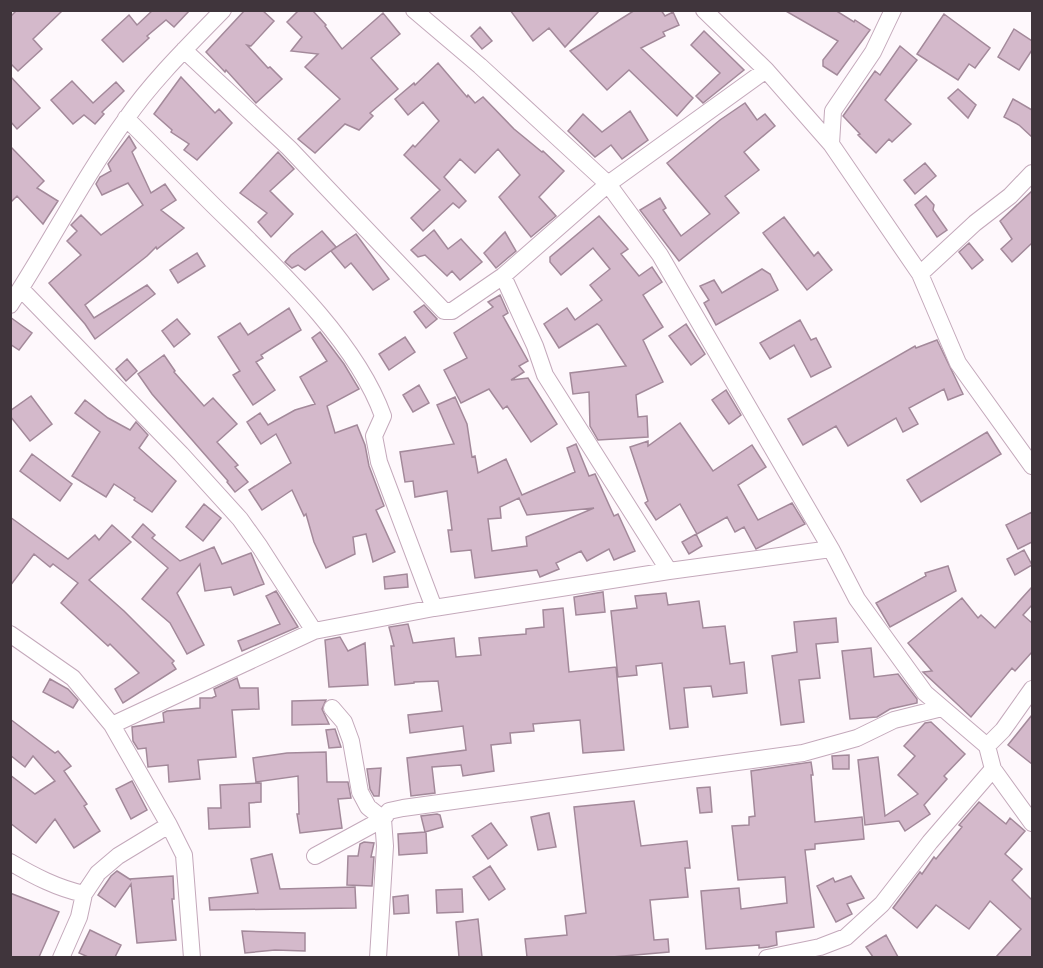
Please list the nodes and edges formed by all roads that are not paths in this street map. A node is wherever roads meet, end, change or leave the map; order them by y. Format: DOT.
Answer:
graph roads {
  1 [pos="224,10"];
  2 [pos="414,10"];
  3 [pos="704,10"];
  4 [pos="893,10"];
  5 [pos="184,50"];
  6 [pos="765,70"];
  7 [pos="126,118"];
  8 [pos="831,144"];
  9 [pos="1032,173"];
  10 [pos="608,184"];
  11 [pos="920,274"];
  12 [pos="503,276"];
  13 [pos="21,289"];
  14 [pos="10,305"];
  15 [pos="1032,466"];
  16 [pos="831,549"];
  17 [pos="669,571"];
  18 [pos="434,608"];
  19 [pos="314,631"];
  20 [pos="10,634"];
  21 [pos="1032,689"];
  22 [pos="332,708"];
  23 [pos="942,708"];
  24 [pos="112,725"];
  25 [pos="987,746"];
  26 [pos="993,769"];
  27 [pos="383,819"];
  28 [pos="1032,823"];
  29 [pos="170,825"];
  30 [pos="315,856"];
  31 [pos="10,862"];
  32 [pos="84,894"];
  33 [pos="62,957"];
  34 [pos="192,957"];
  35 [pos="378,957"];
  36 [pos="767,957"];
  1 -- 5 [label="street"];
  2 -- 10 [label="street"];
  3 -- 6 [label="street"];
  4 -- 8 [label="street"];
  5 -- 7 [label="street"];
  5 -- 12 [label="street"];
  6 -- 8 [label="street"];
  6 -- 10 [label="street"];
  7 -- 13 [label="street"];
  7 -- 18 [label="street"];
  8 -- 11 [label="street"];
  9 -- 11 [label="street"];
  10 -- 12 [label="street"];
  10 -- 16 [label="street"];
  11 -- 15 [label="street"];
  12 -- 17 [label="street"];
  13 -- 14 [label="street"];
  13 -- 19 [label="street"];
  16 -- 17 [label="street"];
  16 -- 23 [label="street"];
  17 -- 18 [label="street"];
  18 -- 19 [label="street"];
  19 -- 24 [label="street"];
  20 -- 24 [label="street"];
  21 -- 25 [label="street"];
  22 -- 27 [label="street"];
  23 -- 25 [label="street"];
  23 -- 27 [label="street"];
  24 -- 29 [label="street"];
  25 -- 26 [label="street"];
  26 -- 28 [label="street"];
  26 -- 36 [label="street"];
  27 -- 30 [label="street"];
  27 -- 35 [label="street"];
  29 -- 32 [label="street"];
  29 -- 34 [label="street"];
  31 -- 32 [label="street"];
  32 -- 33 [label="street"];
}
